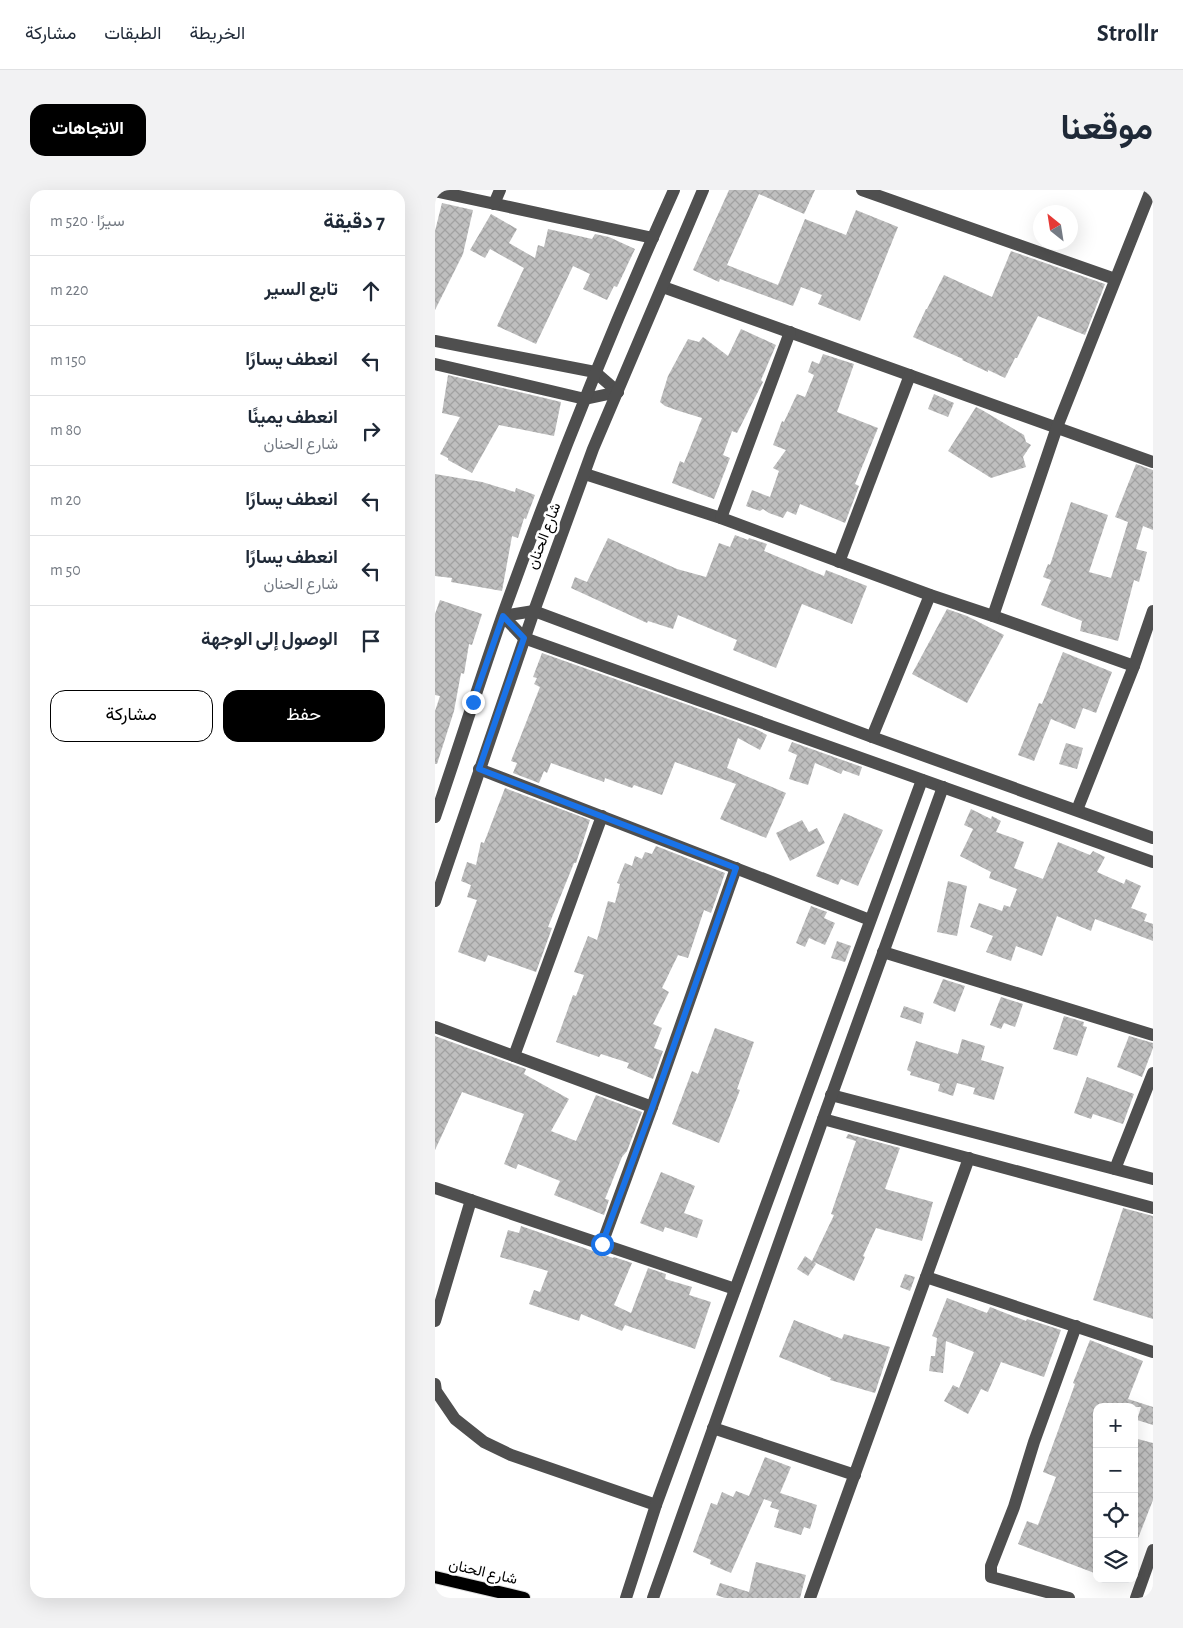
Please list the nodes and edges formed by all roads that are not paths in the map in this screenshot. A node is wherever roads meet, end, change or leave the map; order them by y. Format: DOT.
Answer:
graph roads {
  1 [pos="500,190"];
  2 [pos="674,190"];
  3 [pos="703,190"];
  4 [pos="863,190"];
  5 [pos="1151,190"];
  6 [pos="435,191"];
  7 [pos="494,204"];
  8 [pos="653,238"];
  9 [pos="1115,279"];
  10 [pos="663,287"];
  11 [pos="790,332"];
  12 [pos="435,341"];
  13 [pos="435,364"];
  14 [pos="595,372"];
  15 [pos="910,375"];
  16 [pos="618,392"];
  17 [pos="585,398"];
  18 [pos="1057,427"];
  19 [pos="1153,462"];
  20 [pos="585,474"];
  21 [pos="721,518"];
  22 [pos="839,562"];
  23 [pos="930,595"];
  24 [pos="533,611"];
  25 [pos="1153,611"];
  26 [pos="503,616"];
  27 [pos="993,616"];
  28 [pos="524,638"];
  29 [pos="1134,666"];
  30 [pos="872,737"];
  31 [pos="479,769"];
  32 [pos="922,780"];
  33 [pos="943,787"];
  34 [pos="440,789"];
  35 [pos="1077,810"];
  36 [pos="602,816"];
  37 [pos="435,817"];
  38 [pos="1153,838"];
  39 [pos="1153,862"];
  40 [pos="736,868"];
  41 [pos="435,901"];
  42 [pos="870,920"];
  43 [pos="883,952"];
  44 [pos="435,1027"];
  45 [pos="1153,1035"];
  46 [pos="514,1056"];
  47 [pos="1153,1073"];
  48 [pos="831,1095"];
  49 [pos="652,1108"];
  50 [pos="823,1119"];
  51 [pos="969,1158"];
  52 [pos="1115,1169"];
  53 [pos="1153,1179"];
  54 [pos="435,1188"];
  55 [pos="471,1200"];
  56 [pos="1153,1208"];
  57 [pos="602,1244"];
  58 [pos="926,1277"];
  59 [pos="735,1288"];
  60 [pos="435,1321"];
  61 [pos="1076,1326"];
  62 [pos="1153,1352"];
  63 [pos="435,1384"];
  64 [pos="713,1428"];
  65 [pos="855,1475"];
  66 [pos="656,1505"];
  67 [pos="1153,1550"];
  68 [pos="435,1577"];
  69 [pos="524,1598"];
  70 [pos="626,1598"];
  71 [pos="653,1598"];
  72 [pos="811,1598"];
  73 [pos="1069,1598"];
  74 [pos="1136,1598"];
  1 -- 7 [label="street"];
  2 -- 8 [label="street, شارع الحنان"];
  3 -- 10 [label="street, شارع الحنان"];
  4 -- 9 [label="street"];
  5 -- 9 [label="street"];
  6 -- 7 [label="street"];
  7 -- 8 [label="street"];
  8 -- 14 [label="street, شارع الحنان"];
  9 -- 18 [label="street"];
  10 -- 11 [label="street"];
  10 -- 16 [label="street, شارع الحنان"];
  11 -- 15 [label="street"];
  11 -- 21 [label="street"];
  12 -- 14 [label="street"];
  13 -- 17 [label="street"];
  14 -- 16 [label="street"];
  14 -- 17 [label="street, شارع الحنان"];
  15 -- 18 [label="street"];
  15 -- 22 [label="street"];
  16 -- 17 [label="street"];
  16 -- 20 [label="street, شارع الحنان"];
  17 -- 26 [label="street, شارع الحنان"];
  18 -- 19 [label="street"];
  18 -- 27 [label="street"];
  20 -- 21 [label="street"];
  20 -- 24 [label="street, شارع الحنان"];
  21 -- 22 [label="street"];
  22 -- 23 [label="street"];
  23 -- 27 [label="street"];
  23 -- 30 [label="street"];
  24 -- 26 [label="street"];
  24 -- 28 [label="street, شارع الحنان"];
  24 -- 30 [label="street"];
  25 -- 29 [label="street"];
  26 -- 28 [label="street"];
  26 -- 34 [label="street, شارع الحنان"];
  27 -- 29 [label="street"];
  28 -- 31 [label="street, شارع الحنان"];
  28 -- 32 [label="street"];
  29 -- 35 [label="street"];
  30 -- 35 [label="street"];
  31 -- 36 [label="street"];
  31 -- 41 [label="street, شارع الحنان"];
  32 -- 33 [label="street"];
  32 -- 42 [label="street"];
  33 -- 39 [label="street"];
  33 -- 43 [label="street"];
  34 -- 37 [label="street, شارع الحنان"];
  35 -- 38 [label="street"];
  36 -- 40 [label="street"];
  36 -- 46 [label="street"];
  40 -- 42 [label="street"];
  40 -- 49 [label="street"];
  42 -- 59 [label="street"];
  43 -- 45 [label="street"];
  43 -- 48 [label="street"];
  44 -- 46 [label="street"];
  46 -- 49 [label="street"];
  47 -- 52 [label="street"];
  48 -- 50 [label="street"];
  48 -- 52 [label="street"];
  49 -- 57 [label="street"];
  50 -- 51 [label="street"];
  50 -- 64 [label="street"];
  51 -- 56 [label="street"];
  51 -- 58 [label="street"];
  52 -- 53 [label="street"];
  54 -- 55 [label="street"];
  55 -- 57 [label="street"];
  55 -- 60 [label="street"];
  57 -- 59 [label="street"];
  58 -- 61 [label="street"];
  58 -- 65 [label="street"];
  59 -- 66 [label="street"];
  61 -- 62 [label="street"];
  61 -- 73 [label="street"];
  63 -- 66 [label="street"];
  64 -- 65 [label="street"];
  64 -- 71 [label="street"];
  65 -- 72 [label="street"];
  66 -- 70 [label="street"];
  67 -- 74 [label="street"];
  68 -- 69 [label="main road, شارع الحنان"];
}
